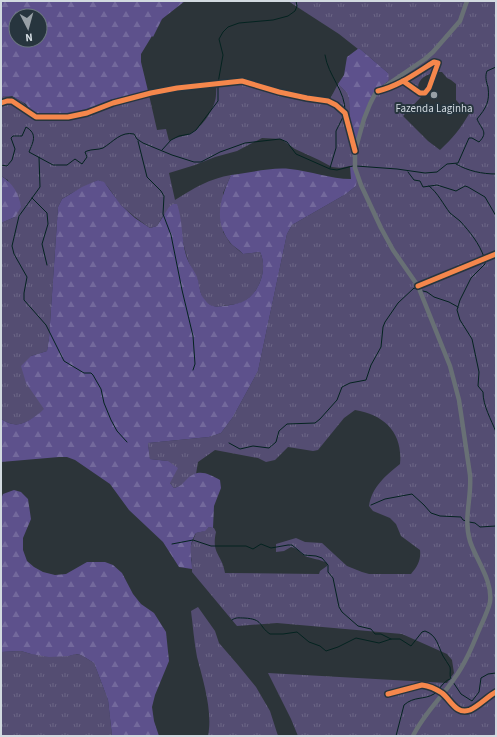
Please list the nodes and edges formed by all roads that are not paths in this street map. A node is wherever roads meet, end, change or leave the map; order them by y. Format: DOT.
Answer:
graph roads {
  1 [pos="467,1"];
  2 [pos="403,81"];
  3 [pos="378,91"];
  4 [pos="1,104"];
  5 [pos="355,151"];
  6 [pos="496,254"];
  7 [pos="418,286"];
  8 [pos="496,692"];
  9 [pos="388,694"];
  10 [pos="443,694"];
  11 [pos="413,736"];
  1 -- 3 [label="main road"];
  2 -- 2 [label="street"];
  2 -- 3 [label="street"];
  3 -- 5 [label="main road"];
  4 -- 5 [label="street"];
  5 -- 7 [label="main road"];
  6 -- 7 [label="street"];
  7 -- 10 [label="main road"];
  8 -- 10 [label="street"];
  9 -- 10 [label="street"];
  10 -- 11 [label="main road"];
}
